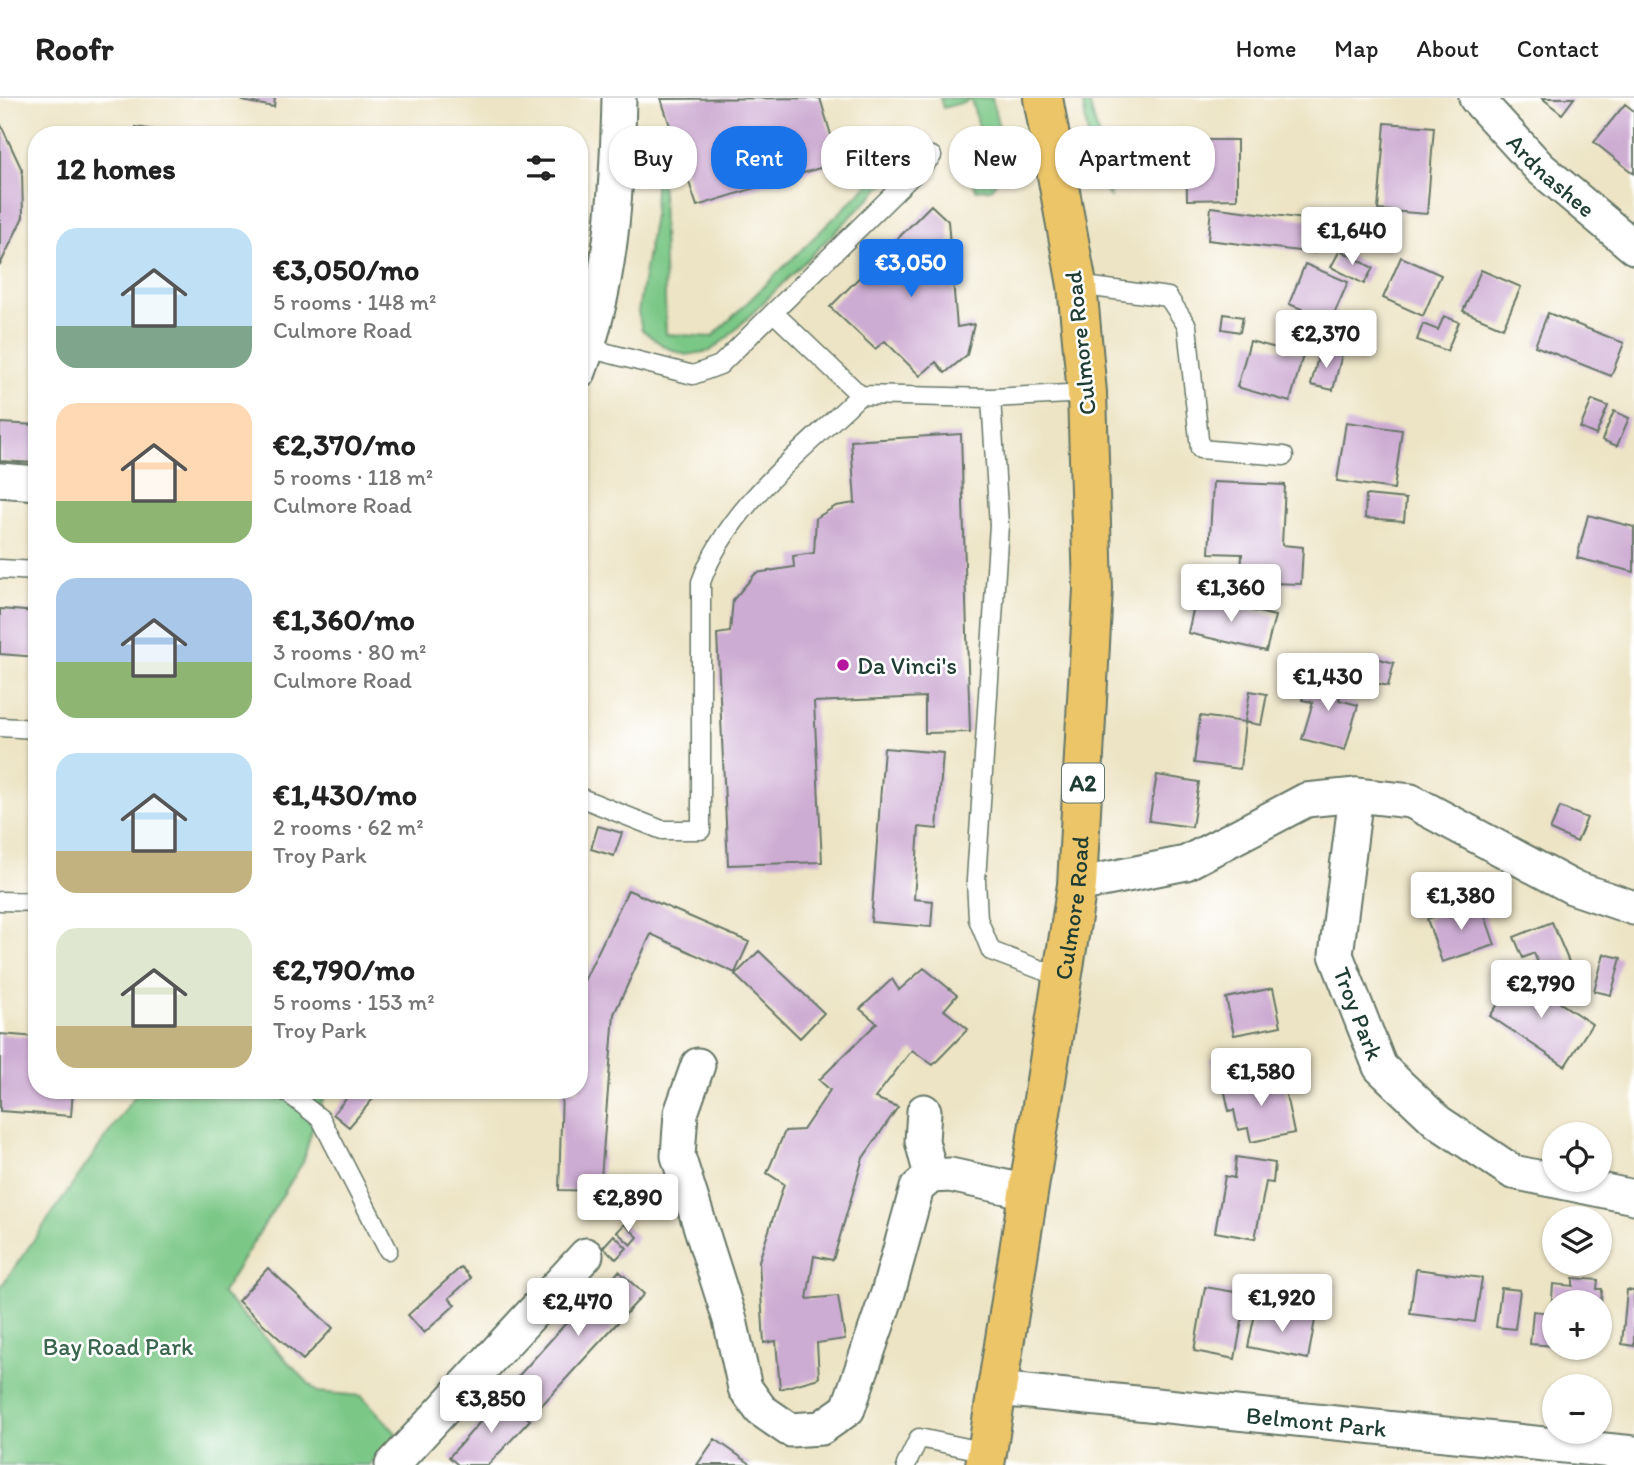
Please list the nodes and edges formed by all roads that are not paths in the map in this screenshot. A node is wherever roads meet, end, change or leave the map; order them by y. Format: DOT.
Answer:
graph roads {
  1 [pos="619,98"];
  2 [pos="1043,98"];
  3 [pos="1476,98"];
  4 [pos="899,189"];
  5 [pos="1634,247"];
  6 [pos="1077,285"];
  7 [pos="775,314"];
  8 [pos="588,345"];
  9 [pos="588,361"];
  10 [pos="1087,393"];
  11 [pos="860,395"];
  12 [pos="991,398"];
  13 [pos="1283,456"];
  14 [pos="0,480"];
  15 [pos="28,482"];
  16 [pos="0,569"];
  17 [pos="28,571"];
  18 [pos="0,727"];
  19 [pos="28,729"];
  20 [pos="1356,795"];
  21 [pos="588,801"];
  22 [pos="1077,885"];
  23 [pos="0,901"];
  24 [pos="28,902"];
  25 [pos="1634,908"];
  26 [pos="1063,978"];
  27 [pos="698,1065"];
  28 [pos="295,1099"];
  29 [pos="924,1111"];
  30 [pos="931,1176"];
  31 [pos="1029,1192"];
  32 [pos="1634,1197"];
  33 [pos="388,1250"];
  34 [pos="586,1255"];
  35 [pos="998,1389"];
  36 [pos="1634,1453"];
  37 [pos="986,1458"];
  38 [pos="408,1460"];
  39 [pos="906,1465"];
  1 -- 8 [label="street"];
  2 -- 6 [label="highway, Culmore Road / A2"];
  3 -- 5 [label="street, Ardnashee"];
  4 -- 7 [label="lane"];
  6 -- 10 [label="highway, Culmore Road / A2"];
  6 -- 13 [label="lane"];
  7 -- 9 [label="lane"];
  7 -- 11 [label="lane"];
  10 -- 12 [label="lane"];
  10 -- 22 [label="highway, Culmore Road / A2"];
  11 -- 12 [label="lane"];
  11 -- 21 [label="lane"];
  12 -- 26 [label="lane"];
  14 -- 15 [label="street"];
  16 -- 17 [label="lane"];
  18 -- 19 [label="lane"];
  20 -- 22 [label="street"];
  20 -- 25 [label="street"];
  20 -- 32 [label="street, Troy Park"];
  22 -- 26 [label="highway, Culmore Road / A2"];
  23 -- 24 [label="lane"];
  26 -- 31 [label="highway, Culmore Road / A2"];
  27 -- 30 [label="street"];
  28 -- 33 [label="lane"];
  29 -- 30 [label="street"];
  30 -- 31 [label="street"];
  31 -- 35 [label="highway, Culmore Road / A2"];
  34 -- 38 [label="street"];
  35 -- 36 [label="street, Belmont Park"];
  35 -- 37 [label="highway, Culmore Road / A2"];
  37 -- 39 [label="lane"];
}
